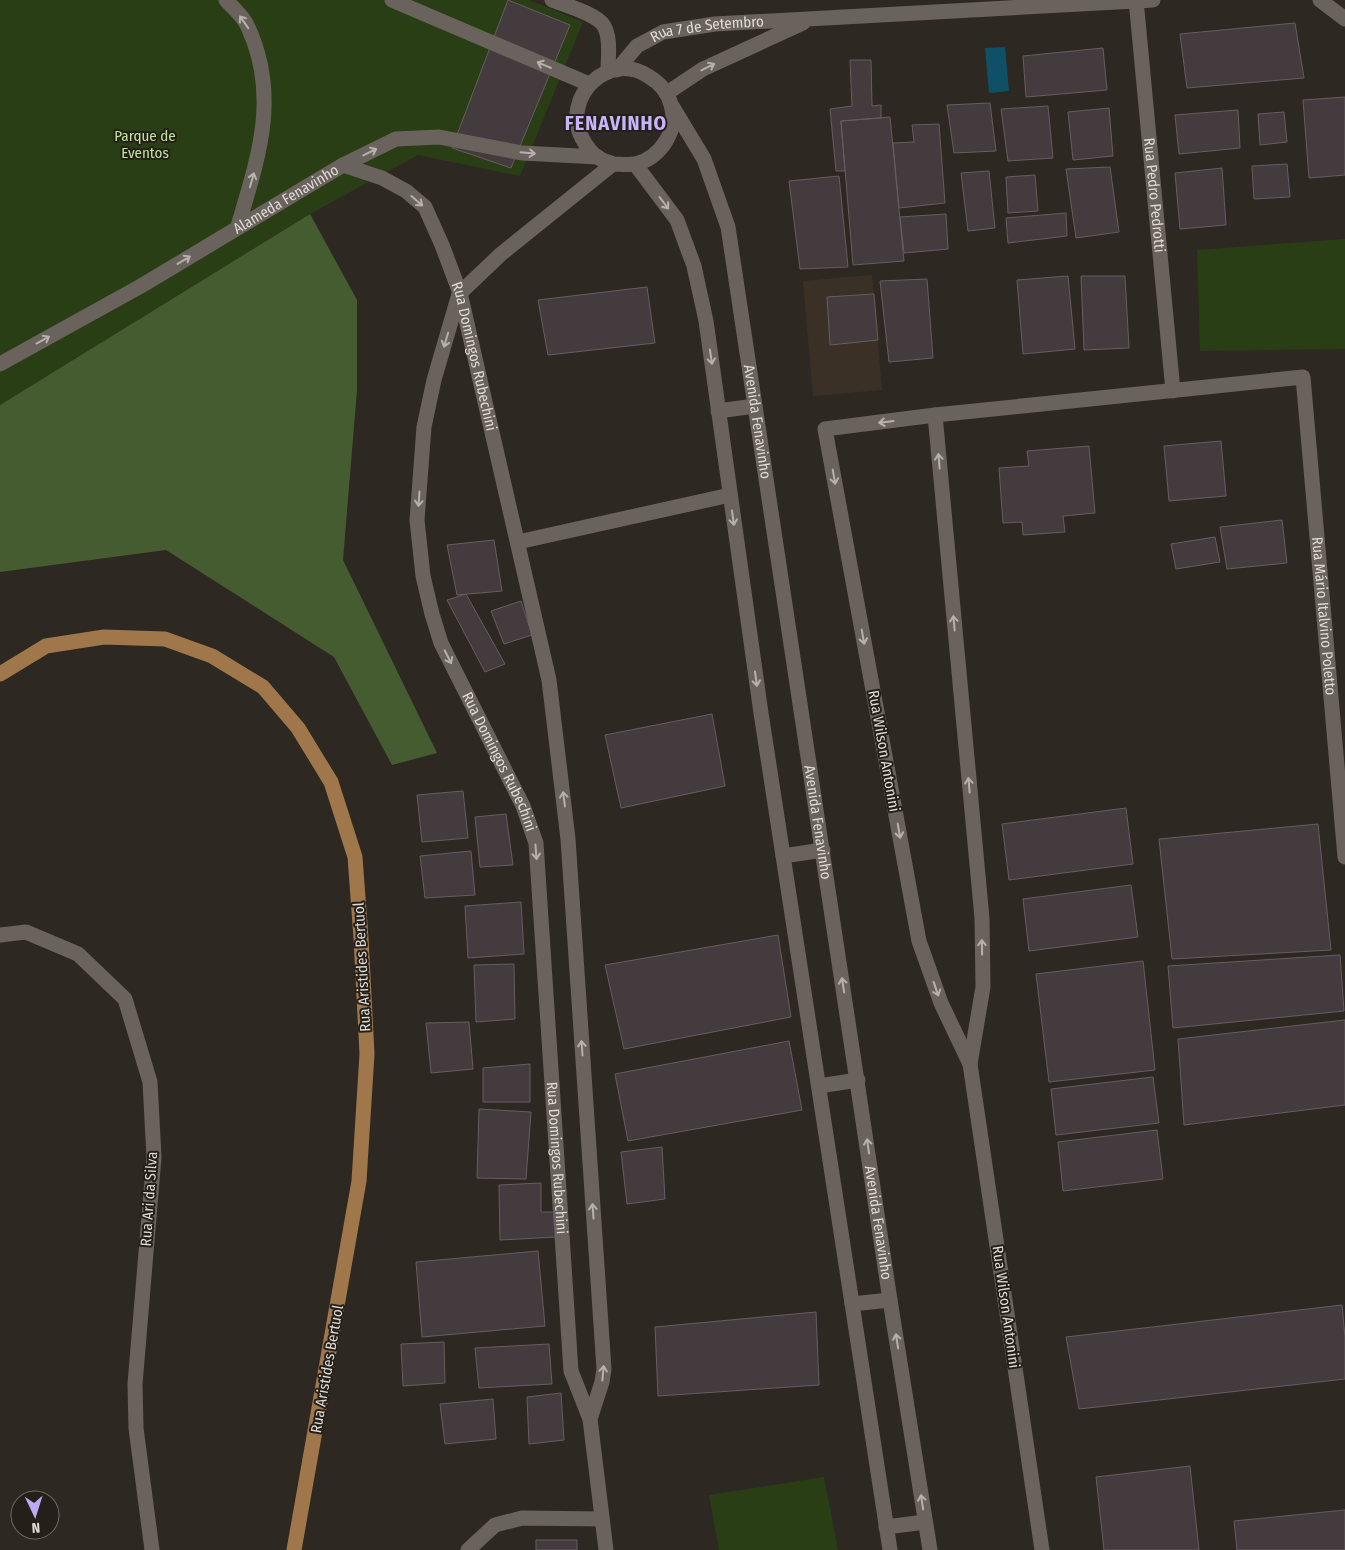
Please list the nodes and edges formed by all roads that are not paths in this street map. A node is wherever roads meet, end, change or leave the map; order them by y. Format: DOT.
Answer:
graph roads {
  1 [pos="226,0"];
  2 [pos="392,0"];
  3 [pos="552,0"];
  4 [pos="1153,0"];
  5 [pos="1320,0"];
  6 [pos="1136,1"];
  7 [pos="811,19"];
  8 [pos="1345,20"];
  9 [pos="613,71"];
  10 [pos="589,84"];
  11 [pos="670,100"];
  12 [pos="598,157"];
  13 [pos="613,164"];
  14 [pos="635,164"];
  15 [pos="342,165"];
  16 [pos="238,226"];
  17 [pos="460,293"];
  18 [pos="0,364"];
  19 [pos="1173,391"];
  20 [pos="755,406"];
  21 [pos="718,411"];
  22 [pos="935,415"];
  23 [pos="730,495"];
  24 [pos="518,542"];
  25 [pos="0,674"];
  26 [pos="823,850"];
  27 [pos="783,856"];
  28 [pos="1345,856"];
  29 [pos="0,935"];
  30 [pos="970,1064"];
  31 [pos="858,1080"];
  32 [pos="818,1086"];
  33 [pos="890,1300"];
  34 [pos="852,1304"];
  35 [pos="590,1419"];
  36 [pos="602,1519"];
  37 [pos="925,1522"];
  38 [pos="886,1528"];
  39 [pos="152,1550"];
  40 [pos="294,1550"];
  41 [pos="468,1550"];
  42 [pos="606,1550"];
  43 [pos="890,1550"];
  44 [pos="930,1550"];
  45 [pos="1042,1550"];
  16 -- 1 [label="street, one-way"];
  10 -- 2 [label="street, one-way"];
  3 -- 9 [label="street"];
  4 -- 6 [label="street, Rua 7 de Setembro"];
  5 -- 8 [label="street"];
  6 -- 7 [label="street, Rua 7 de Setembro"];
  6 -- 19 [label="street, Rua Pedro Pedrotti"];
  7 -- 9 [label="street, Rua 7 de Setembro"];
  11 -- 7 [label="street, Rua 7 de Setembro, one-way"];
  9 -- 10 [label="street"];
  9 -- 11 [label="street"];
  10 -- 12 [label="street"];
  11 -- 14 [label="street"];
  11 -- 20 [label="street, Avenida Fenavinho"];
  12 -- 13 [label="street"];
  15 -- 12 [label="street, Alameda Fenavinho, one-way"];
  13 -- 14 [label="street"];
  13 -- 17 [label="street"];
  14 -- 21 [label="street, one-way"];
  15 -- 16 [label="street, Alameda Fenavinho"];
  15 -- 17 [label="street, one-way"];
  18 -- 16 [label="street, Alameda Fenavinho, one-way"];
  17 -- 24 [label="street, Rua Domingos Rubechini"];
  17 -- 35 [label="street, Rua Domingos Rubechini, one-way"];
  19 -- 22 [label="street"];
  19 -- 28 [label="street, Rua Mário Italvino Poletto"];
  20 -- 21 [label="street"];
  20 -- 26 [label="street, Avenida Fenavinho"];
  21 -- 23 [label="street"];
  30 -- 22 [label="street, Rua Wilson Antonini, one-way"];
  22 -- 30 [label="street, Rua Wilson Antonini, one-way"];
  23 -- 24 [label="street"];
  23 -- 27 [label="street, one-way"];
  35 -- 24 [label="street, Rua Domingos Rubechini, one-way"];
  25 -- 40 [label="main road, Rua Aristides Bertuol"];
  26 -- 27 [label="street"];
  31 -- 26 [label="street, Avenida Fenavinho, one-way"];
  27 -- 32 [label="street"];
  29 -- 39 [label="street, Rua Ari da Silva"];
  30 -- 45 [label="street, Rua Wilson Antonini"];
  31 -- 32 [label="street"];
  33 -- 31 [label="street, Avenida Fenavinho, one-way"];
  32 -- 34 [label="street"];
  33 -- 34 [label="street"];
  37 -- 33 [label="street, Avenida Fenavinho, one-way"];
  34 -- 38 [label="street"];
  35 -- 36 [label="street, Rua Domingos Rubechini"];
  36 -- 41 [label="street"];
  36 -- 42 [label="street, Rua Domingos Rubechini"];
  37 -- 38 [label="street"];
  37 -- 44 [label="street, Avenida Fenavinho"];
  38 -- 43 [label="street"];
}
